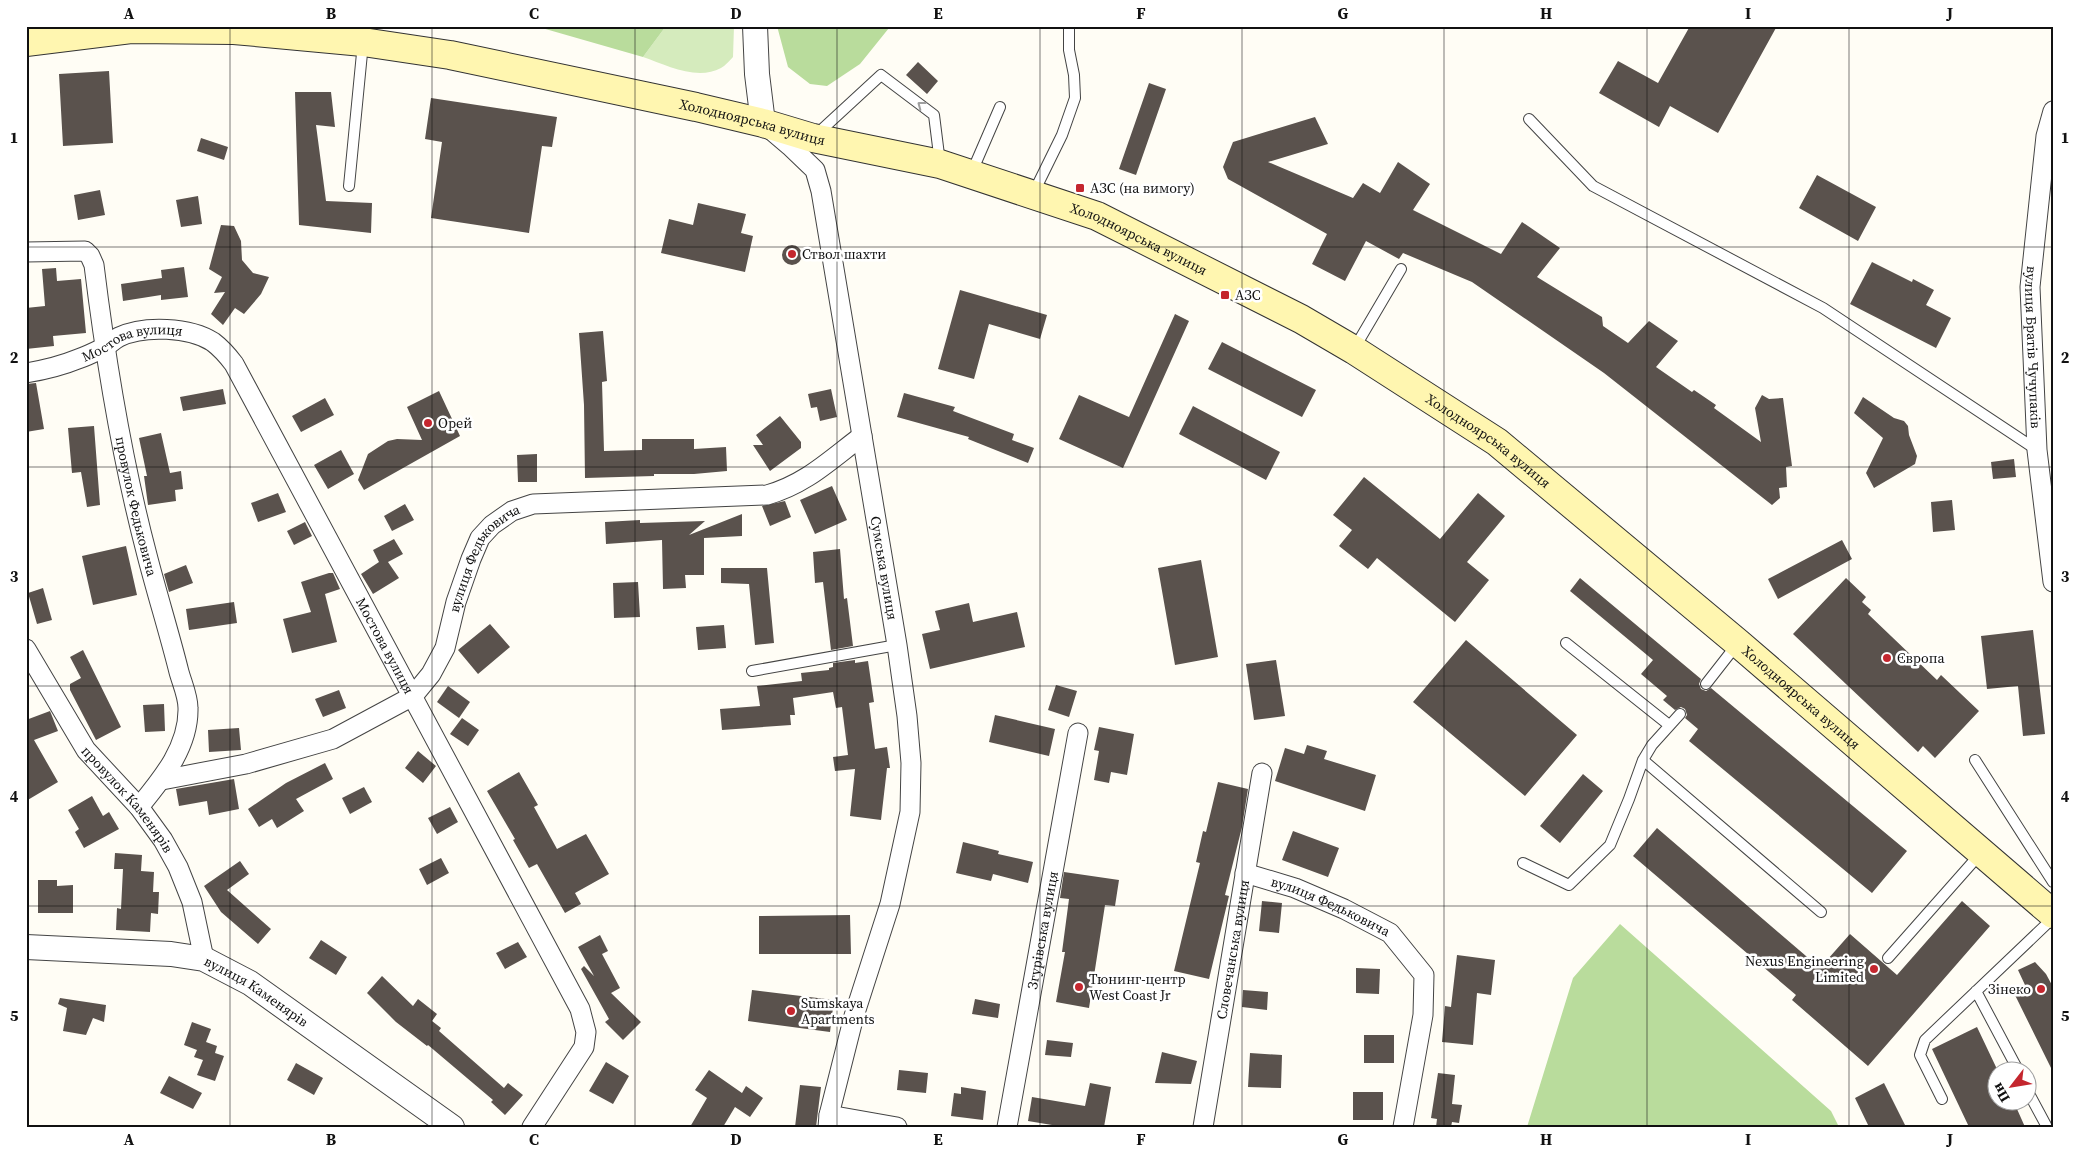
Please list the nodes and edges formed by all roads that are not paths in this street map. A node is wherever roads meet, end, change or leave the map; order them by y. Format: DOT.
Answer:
graph roads {
  1 [pos="755,26"];
  2 [pos="1069,26"];
  3 [pos="26,42"];
  4 [pos="364,42"];
  5 [pos="1000,107"];
  6 [pos="2053,112"];
  7 [pos="1529,119"];
  8 [pos="763,123"];
  9 [pos="813,138"];
  10 [pos="940,164"];
  11 [pos="971,175"];
  12 [pos="349,186"];
  13 [pos="1033,195"];
  14 [pos="26,252"];
  15 [pos="1401,269"];
  16 [pos="104,348"];
  17 [pos="1354,350"];
  18 [pos="26,373"];
  19 [pos="862,436"];
  20 [pos="2036,450"];
  21 [pos="2053,582"];
  22 [pos="1566,643"];
  23 [pos="1738,644"];
  24 [pos="897,645"];
  25 [pos="26,650"];
  26 [pos="752,671"];
  27 [pos="1706,684"];
  28 [pos="413,696"];
  29 [pos="1680,714"];
  30 [pos="1669,725"];
  31 [pos="1078,732"];
  32 [pos="1643,760"];
  33 [pos="1975,760"];
  34 [pos="1262,773"];
  35 [pos="162,780"];
  36 [pos="139,807"];
  37 [pos="1981,852"];
  38 [pos="1523,863"];
  39 [pos="1245,873"];
  40 [pos="2051,904"];
  41 [pos="1821,912"];
  42 [pos="26,947"];
  43 [pos="1888,958"];
  44 [pos="204,959"];
  45 [pos="1976,990"];
  46 [pos="2013,1060"];
  47 [pos="1942,1099"];
  48 [pos="2036,1107"];
  49 [pos="829,1121"];
  50 [pos="452,1127"];
  51 [pos="532,1127"];
  52 [pos="898,1127"];
  53 [pos="1007,1127"];
  54 [pos="1203,1127"];
  55 [pos="1403,1127"];
  56 [pos="2047,1127"];
  1 -- 8 [label="street"];
  2 -- 13 [label="lane"];
  3 -- 4 [label="main road, Холодноярська вулиця"];
  4 -- 8 [label="main road, Холодноярська вулиця"];
  4 -- 12 [label="lane"];
  5 -- 11 [label="lane"];
  6 -- 20 [label="street, вулиця Братів Чучупаків"];
  7 -- 20 [label="lane"];
  8 -- 9 [label="main road, Холодноярська вулиця"];
  8 -- 19 [label="street, Сумська вулиця"];
  9 -- 10 [label="main road, Холодноярська вулиця"];
  10 -- 9 [label="lane, one-way"];
  10 -- 11 [label="main road, Холодноярська вулиця"];
  11 -- 13 [label="main road, Холодноярська вулиця"];
  13 -- 17 [label="main road, Холодноярська вулиця"];
  14 -- 16 [label="street, провулок Федьковича"];
  15 -- 17 [label="lane"];
  16 -- 18 [label="street, Мостова вулиця"];
  16 -- 28 [label="street, Мостова вулиця"];
  16 -- 35 [label="street, провулок Федьковича"];
  17 -- 23 [label="main road, Холодноярська вулиця"];
  19 -- 24 [label="street, Сумська вулиця"];
  19 -- 28 [label="street, вулиця Федьковича"];
  20 -- 21 [label="street, вулиця Братів Чучупаків"];
  22 -- 30 [label="lane"];
  23 -- 27 [label="lane"];
  23 -- 37 [label="main road, Холодноярська вулиця"];
  24 -- 26 [label="lane"];
  24 -- 49 [label="street, Сумська вулиця"];
  25 -- 36 [label="street, провулок Каменярів"];
  28 -- 35 [label="street, вулиця Федьковича"];
  28 -- 51 [label="street, Мостова вулиця"];
  29 -- 30 [label="lane"];
  30 -- 32 [label="lane"];
  31 -- 53 [label="street, Згурівська вулиця"];
  32 -- 38 [label="lane"];
  32 -- 41 [label="lane"];
  33 -- 40 [label="lane"];
  34 -- 39 [label="street, Словечанська вулиця"];
  35 -- 36 [label="street, провулок Федьковича"];
  36 -- 44 [label="street, провулок Каменярів"];
  37 -- 40 [label="main road, Холодноярська вулиця"];
  37 -- 43 [label="lane"];
  39 -- 54 [label="street, Словечанська вулиця"];
  39 -- 55 [label="street, вулиця Федьковича"];
  40 -- 45 [label="lane"];
  42 -- 44 [label="street, вулиця Каменярів"];
  44 -- 50 [label="street, вулиця Каменярів"];
  45 -- 46 [label="lane"];
  45 -- 47 [label="lane"];
  48 -- 56 [label="lane"];
  49 -- 52 [label="street"];
}
